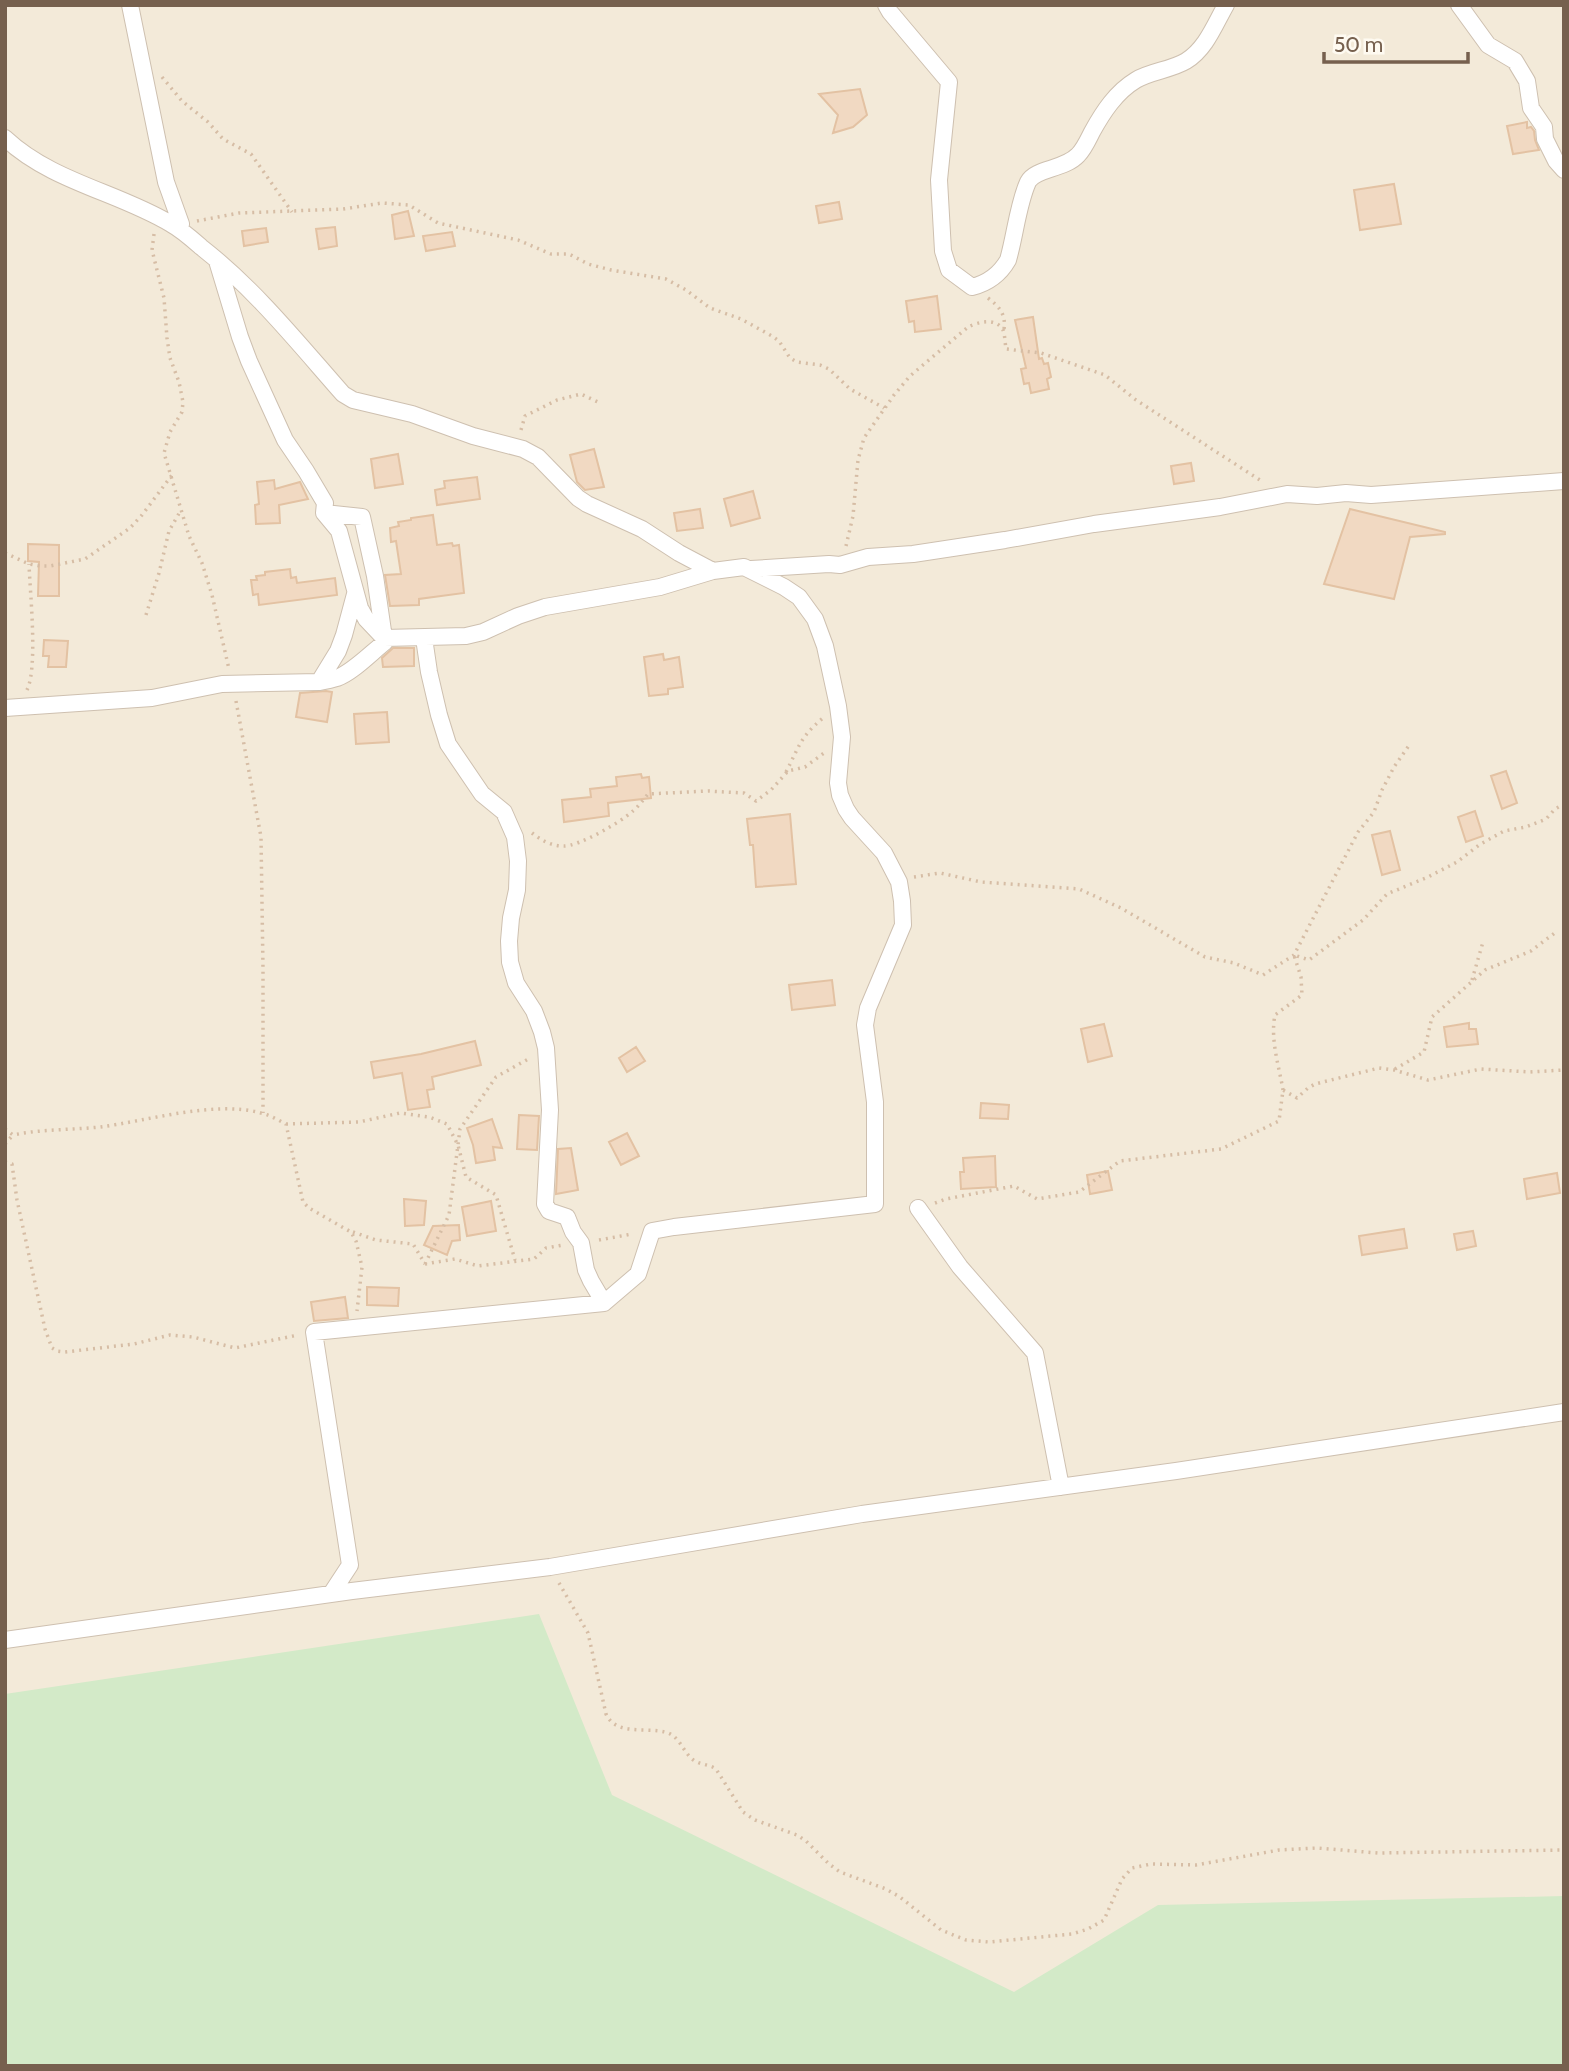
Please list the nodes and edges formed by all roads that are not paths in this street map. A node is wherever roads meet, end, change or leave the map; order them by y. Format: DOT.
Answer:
graph roads {
  1 [pos="130,5"];
  2 [pos="887,5"];
  3 [pos="1226,5"];
  4 [pos="1459,5"];
  5 [pos="5,138"];
  6 [pos="1564,170"];
  7 [pos="181,223"];
  8 [pos="216,259"];
  9 [pos="1564,481"];
  10 [pos="324,513"];
  11 [pos="748,569"];
  12 [pos="713,571"];
  13 [pos="355,594"];
  14 [pos="384,638"];
  15 [pos="424,638"];
  16 [pos="319,682"];
  17 [pos="11,708"];
  18 [pos="918,1208"];
  19 [pos="604,1303"];
  20 [pos="1564,1412"];
  21 [pos="1061,1486"];
  22 [pos="331,1594"];
  23 [pos="5,1640"];
  1 -- 7 [label="street"];
  2 -- 3 [label="street"];
  4 -- 6 [label="street"];
  5 -- 8 [label="street"];
  8 -- 10 [label="street"];
  8 -- 12 [label="street"];
  9 -- 11 [label="street"];
  10 -- 13 [label="street"];
  10 -- 14 [label="street"];
  11 -- 12 [label="street"];
  11 -- 19 [label="street"];
  12 -- 15 [label="street"];
  13 -- 14 [label="street"];
  13 -- 16 [label="street"];
  14 -- 15 [label="street"];
  14 -- 16 [label="street"];
  15 -- 19 [label="street"];
  16 -- 17 [label="street"];
  18 -- 21 [label="street"];
  19 -- 22 [label="street"];
  20 -- 21 [label="street"];
  21 -- 22 [label="street"];
  22 -- 23 [label="street"];
}
